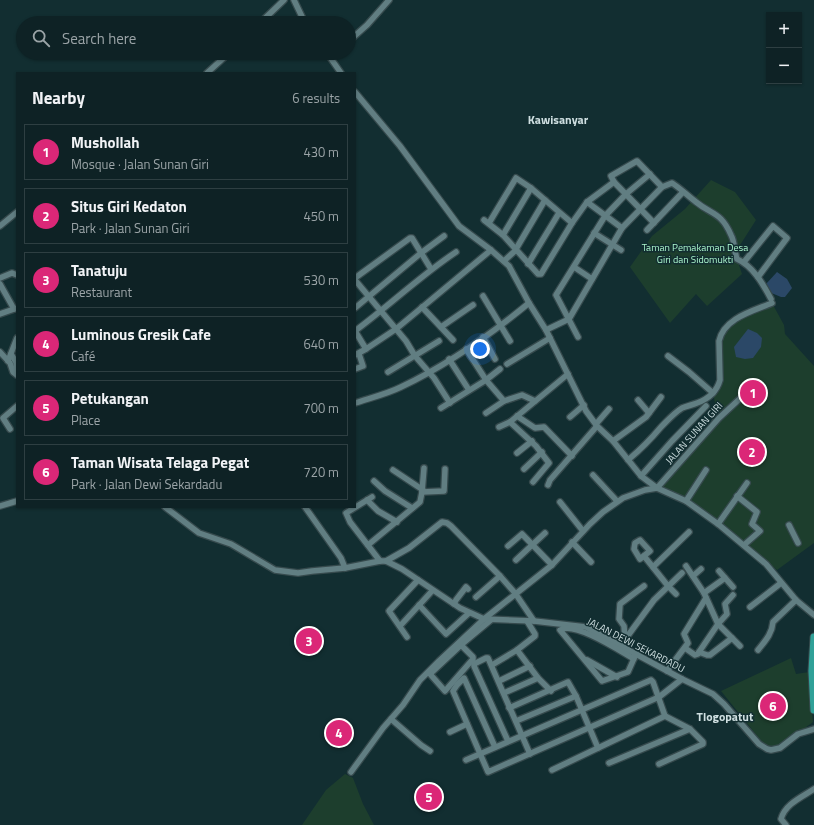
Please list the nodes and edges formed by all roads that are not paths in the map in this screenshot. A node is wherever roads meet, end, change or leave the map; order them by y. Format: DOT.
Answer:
graph roads {
  1 [pos="284,0"];
  2 [pos="294,0"];
  3 [pos="389,0"];
  4 [pos="267,16"];
  5 [pos="302,16"];
  6 [pos="356,34"];
  7 [pos="221,60"];
  8 [pos="333,60"];
  9 [pos="208,72"];
  10 [pos="340,72"];
  11 [pos="356,93"];
  12 [pos="650,174"];
  13 [pos="614,182"];
  14 [pos="662,187"];
  15 [pos="531,188"];
  16 [pos="683,192"];
  17 [pos="626,194"];
  18 [pos="545,200"];
  19 [pos="587,202"];
  20 [pos="641,208"];
  21 [pos="559,212"];
  22 [pos="16,213"];
  23 [pos="605,216"];
  24 [pos="572,223"];
  25 [pos="654,223"];
  26 [pos="0,226"];
  27 [pos="622,228"];
  28 [pos="647,230"];
  29 [pos="594,233"];
  30 [pos="503,235"];
  31 [pos="444,236"];
  32 [pos="613,245"];
  33 [pos="516,249"];
  34 [pos="491,250"];
  35 [pos="622,250"];
  36 [pos="456,252"];
  37 [pos="421,253"];
  38 [pos="504,261"];
  39 [pos="744,262"];
  40 [pos="528,264"];
  41 [pos="574,267"];
  42 [pos="431,269"];
  43 [pos="16,275"];
  44 [pos="758,277"];
  45 [pos="0,278"];
  46 [pos="356,278"];
  47 [pos="592,279"];
  48 [pos="356,280"];
  49 [pos="0,284"];
  50 [pos="483,296"];
  51 [pos="369,297"];
  52 [pos="529,303"];
  53 [pos="473,305"];
  54 [pos="356,307"];
  55 [pos="422,307"];
  56 [pos="15,308"];
  57 [pos="381,312"];
  58 [pos="0,314"];
  59 [pos="569,319"];
  60 [pos="501,326"];
  61 [pos="441,327"];
  62 [pos="396,329"];
  63 [pos="356,330"];
  64 [pos="546,330"];
  65 [pos="356,333"];
  66 [pos="483,337"];
  67 [pos="578,337"];
  68 [pos="550,338"];
  69 [pos="453,340"];
  70 [pos="16,341"];
  71 [pos="439,341"];
  72 [pos="510,341"];
  73 [pos="366,349"];
  74 [pos="466,349"];
  75 [pos="0,352"];
  76 [pos="11,354"];
  77 [pos="357,354"];
  78 [pos="415,356"];
  79 [pos="668,356"];
  80 [pos="449,359"];
  81 [pos="495,359"];
  82 [pos="8,361"];
  83 [pos="16,362"];
  84 [pos="507,364"];
  85 [pos="356,369"];
  86 [pos="500,369"];
  87 [pos="388,372"];
  88 [pos="428,373"];
  89 [pos="16,374"];
  90 [pos="568,374"];
  91 [pos="486,380"];
  92 [pos="469,390"];
  93 [pos="713,393"];
  94 [pos="746,393"];
  95 [pos="661,397"];
  96 [pos="638,400"];
  97 [pos="504,401"];
  98 [pos="535,401"];
  99 [pos="356,403"];
  100 [pos="450,403"];
  101 [pos="584,405"];
  102 [pos="706,406"];
  103 [pos="16,407"];
  104 [pos="441,408"];
  105 [pos="609,410"];
  106 [pos="486,413"];
  107 [pos="649,413"];
  108 [pos="517,416"];
  109 [pos="2,417"];
  110 [pos="570,418"];
  111 [pos="510,422"];
  112 [pos="597,425"];
  113 [pos="499,427"];
  114 [pos="10,429"];
  115 [pos="532,441"];
  116 [pos="613,441"];
  117 [pos="542,452"];
  118 [pos="517,453"];
  119 [pos="572,456"];
  120 [pos="628,460"];
  121 [pos="424,468"];
  122 [pos="445,469"];
  123 [pos="524,469"];
  124 [pos="393,470"];
  125 [pos="706,470"];
  126 [pos="593,475"];
  127 [pos="641,476"];
  128 [pos="374,481"];
  129 [pos="533,482"];
  130 [pos="747,483"];
  131 [pos="548,485"];
  132 [pos="657,488"];
  133 [pos="423,491"];
  134 [pos="737,496"];
  135 [pos="16,501"];
  136 [pos="617,501"];
  137 [pos="686,501"];
  138 [pos="560,502"];
  139 [pos="0,506"];
  140 [pos="356,507"];
  141 [pos="167,508"];
  142 [pos="306,508"];
  143 [pos="354,508"];
  144 [pos="412,508"];
  145 [pos="397,522"];
  146 [pos="718,524"];
  147 [pos="789,525"];
  148 [pos="582,531"];
  149 [pos="689,532"];
  150 [pos="545,533"];
  151 [pos="572,542"];
  152 [pos="798,543"];
  153 [pos="368,545"];
  154 [pos="532,545"];
  155 [pos="744,545"];
  156 [pos="508,546"];
  157 [pos="644,556"];
  158 [pos="516,560"];
  159 [pos="380,561"];
  160 [pos="386,561"];
  161 [pos="591,562"];
  162 [pos="552,565"];
  163 [pos="686,566"];
  164 [pos="653,567"];
  165 [pos="345,568"];
  166 [pos="701,569"];
  167 [pos="719,571"];
  168 [pos="682,573"];
  169 [pos="500,576"];
  170 [pos="693,576"];
  171 [pos="725,578"];
  172 [pos="418,580"];
  173 [pos="781,583"];
  174 [pos="644,586"];
  175 [pos="668,586"];
  176 [pos="733,587"];
  177 [pos="468,589"];
  178 [pos="432,591"];
  179 [pos="515,593"];
  180 [pos="676,594"];
  181 [pos="733,594"];
  182 [pos="705,596"];
  183 [pos="476,597"];
  184 [pos="796,600"];
  185 [pos="454,604"];
  186 [pos="419,605"];
  187 [pos="750,607"];
  188 [pos="468,613"];
  189 [pos="814,616"];
  190 [pos="484,619"];
  191 [pos="491,620"];
  192 [pos="527,621"];
  193 [pos="534,621"];
  194 [pos="718,624"];
  195 [pos="400,626"];
  196 [pos="573,630"];
  197 [pos="407,637"];
  198 [pos="814,637"];
  199 [pos="732,638"];
  200 [pos="567,639"];
  201 [pos="625,639"];
  202 [pos="621,645"];
  203 [pos="461,646"];
  204 [pos="740,646"];
  205 [pos="685,648"];
  206 [pos="516,650"];
  207 [pos="758,650"];
  208 [pos="699,652"];
  209 [pos="635,657"];
  210 [pos="584,658"];
  211 [pos="492,665"];
  212 [pos="530,666"];
  213 [pos="667,671"];
  214 [pos="813,671"];
  215 [pos="617,677"];
  216 [pos="538,678"];
  217 [pos="682,679"];
  218 [pos="499,681"];
  219 [pos="551,691"];
  220 [pos="504,693"];
  221 [pos="576,696"];
  222 [pos="659,697"];
  223 [pos="509,708"];
  224 [pos="582,709"];
  225 [pos="814,710"];
  226 [pos="665,716"];
  227 [pos="391,719"];
  228 [pos="516,721"];
  229 [pos="467,724"];
  230 [pos="590,728"];
  231 [pos="690,729"];
  232 [pos="814,729"];
  233 [pos="450,732"];
  234 [pos="522,736"];
  235 [pos="508,741"];
  236 [pos="495,747"];
  237 [pos="598,748"];
  238 [pos="430,751"];
  239 [pos="530,754"];
  240 [pos="481,755"];
  241 [pos="466,760"];
  242 [pos="609,763"];
  243 [pos="659,764"];
  244 [pos="552,770"];
  245 [pos="351,772"];
  246 [pos="814,785"];
  247 [pos="814,789"];
  248 [pos="786,808"];
  249 [pos="786,825"];
  1 -- 4 [label="street"];
  2 -- 5 [label="street"];
  3 -- 6 [label="street"];
  7 -- 9 [label="street"];
  8 -- 10 [label="street"];
  11 -- 34 [label="street"];
  12 -- 13 [label="street"];
  12 -- 14 [label="street"];
  12 -- 17 [label="street"];
  13 -- 17 [label="street"];
  13 -- 19 [label="street"];
  14 -- 16 [label="street"];
  14 -- 20 [label="street"];
  15 -- 18 [label="street"];
  15 -- 30 [label="street"];
  15 -- 30 [label="street"];
  16 -- 25 [label="street"];
  16 -- 39 [label="street"];
  17 -- 20 [label="street"];
  17 -- 23 [label="street"];
  18 -- 21 [label="street"];
  18 -- 33 [label="street"];
  19 -- 23 [label="street"];
  19 -- 24 [label="street"];
  20 -- 25 [label="street"];
  20 -- 27 [label="street"];
  21 -- 24 [label="street"];
  21 -- 40 [label="street"];
  22 -- 26 [label="street"];
  23 -- 27 [label="street"];
  23 -- 29 [label="street"];
  24 -- 40 [label="street"];
  25 -- 28 [label="street"];
  27 -- 32 [label="street"];
  29 -- 32 [label="street"];
  29 -- 41 [label="street"];
  30 -- 33 [label="street"];
  31 -- 37 [label="street"];
  32 -- 35 [label="street"];
  32 -- 47 [label="street"];
  33 -- 38 [label="street"];
  33 -- 40 [label="street"];
  34 -- 38 [label="street"];
  34 -- 55 [label="street"];
  36 -- 42 [label="street"];
  37 -- 42 [label="street"];
  37 -- 46 [label="street"];
  37 -- 51 [label="street"];
  38 -- 52 [label="street"];
  39 -- 44 [label="street"];
  39 -- 44 [label="street"];
  41 -- 47 [label="street"];
  41 -- 59 [label="street"];
  42 -- 57 [label="street"];
  43 -- 45 [label="street"];
  44 -- 93 [label="street"];
  47 -- 59 [label="street"];
  48 -- 51 [label="street"];
  49 -- 56 [label="street"];
  50 -- 60 [label="street"];
  51 -- 54 [label="street"];
  51 -- 57 [label="street"];
  52 -- 60 [label="street"];
  52 -- 64 [label="street"];
  53 -- 61 [label="street"];
  55 -- 61 [label="street"];
  55 -- 62 [label="street"];
  56 -- 58 [label="street"];
  57 -- 62 [label="street"];
  57 -- 63 [label="street"];
  59 -- 64 [label="street"];
  59 -- 67 [label="street"];
  60 -- 66 [label="street"];
  60 -- 72 [label="street"];
  61 -- 69 [label="street"];
  62 -- 73 [label="street"];
  62 -- 78 [label="street"];
  64 -- 68 [label="street"];
  65 -- 73 [label="street"];
  66 -- 74 [label="street"];
  66 -- 81 [label="street"];
  68 -- 84 [label="street"];
  68 -- 90 [label="street"];
  70 -- 76 [label="street"];
  71 -- 78 [label="street"];
  73 -- 77 [label="street"];
  74 -- 80 [label="street"];
  74 -- 91 [label="street"];
  75 -- 82 [label="street"];
  76 -- 82 [label="street"];
  76 -- 83 [label="street"];
  77 -- 85 [label="street"];
  78 -- 87 [label="street"];
  78 -- 88 [label="street"];
  79 -- 93 [label="street"];
  80 -- 88 [label="street"];
  80 -- 92 [label="street"];
  82 -- 89 [label="street"];
  86 -- 91 [label="street"];
  88 -- 99 [label="street"];
  88 -- 100 [label="street"];
  90 -- 98 [label="street"];
  90 -- 101 [label="street"];
  91 -- 92 [label="street"];
  91 -- 97 [label="street"];
  92 -- 100 [label="street"];
  93 -- 120 [label="street"];
  94 -- 132 [label="street, JALAN SUNAN GIRI"];
  95 -- 107 [label="street"];
  96 -- 107 [label="street"];
  97 -- 98 [label="street"];
  97 -- 106 [label="street"];
  98 -- 108 [label="street"];
  100 -- 104 [label="street"];
  101 -- 110 [label="street"];
  101 -- 112 [label="street"];
  102 -- 127 [label="street"];
  103 -- 109 [label="street"];
  105 -- 112 [label="street"];
  107 -- 116 [label="street"];
  108 -- 111 [label="street"];
  108 -- 119 [label="street"];
  109 -- 114 [label="street"];
  111 -- 113 [label="street"];
  111 -- 115 [label="street"];
  112 -- 116 [label="street"];
  112 -- 119 [label="street"];
  115 -- 117 [label="street"];
  115 -- 118 [label="street"];
  116 -- 120 [label="street"];
  117 -- 123 [label="street"];
  117 -- 129 [label="street"];
  119 -- 131 [label="street"];
  120 -- 127 [label="street"];
  121 -- 133 [label="street"];
  122 -- 133 [label="street"];
  124 -- 133 [label="street"];
  125 -- 137 [label="street"];
  126 -- 136 [label="street"];
  127 -- 132 [label="street"];
  128 -- 144 [label="street"];
  130 -- 134 [label="street"];
  132 -- 136 [label="street"];
  132 -- 137 [label="street"];
  133 -- 144 [label="street"];
  134 -- 146 [label="street"];
  134 -- 155 [label="street"];
  135 -- 139 [label="street"];
  136 -- 148 [label="street"];
  137 -- 146 [label="street"];
  138 -- 148 [label="street"];
  140 -- 145 [label="street"];
  141 -- 165 [label="street"];
  142 -- 165 [label="street"];
  143 -- 153 [label="street"];
  144 -- 145 [label="street"];
  145 -- 153 [label="street"];
  146 -- 155 [label="street"];
  147 -- 152 [label="street"];
  148 -- 151 [label="street"];
  149 -- 164 [label="street"];
  150 -- 154 [label="street"];
  151 -- 161 [label="street"];
  151 -- 162 [label="street"];
  153 -- 159 [label="street"];
  154 -- 156 [label="street"];
  154 -- 158 [label="street"];
  154 -- 162 [label="street"];
  155 -- 173 [label="street"];
  157 -- 164 [label="street"];
  159 -- 160 [label="street"];
  159 -- 165 [label="street"];
  160 -- 169 [label="street"];
  160 -- 172 [label="street, JALAN DEWI SEKARDADU"];
  162 -- 179 [label="street"];
  163 -- 170 [label="street"];
  164 -- 175 [label="street"];
  166 -- 170 [label="street"];
  167 -- 171 [label="street"];
  168 -- 175 [label="street"];
  169 -- 179 [label="street"];
  169 -- 183 [label="street"];
  170 -- 182 [label="street"];
  171 -- 176 [label="street"];
  171 -- 182 [label="street"];
  172 -- 178 [label="street, JALAN DEWI SEKARDADU"];
  172 -- 195 [label="street"];
  173 -- 184 [label="street"];
  173 -- 187 [label="street"];
  174 -- 201 [label="street"];
  175 -- 180 [label="street"];
  175 -- 201 [label="street"];
  177 -- 185 [label="street"];
  178 -- 185 [label="street, JALAN DEWI SEKARDADU"];
  178 -- 186 [label="street"];
  179 -- 190 [label="street"];
  179 -- 193 [label="street"];
  181 -- 194 [label="street"];
  182 -- 194 [label="street"];
  182 -- 205 [label="street"];
  184 -- 189 [label="street"];
  184 -- 207 [label="street"];
  185 -- 188 [label="street, JALAN DEWI SEKARDADU"];
  186 -- 188 [label="street"];
  186 -- 195 [label="street"];
  188 -- 190 [label="street, JALAN DEWI SEKARDADU"];
  190 -- 191 [label="street, JALAN DEWI SEKARDADU"];
  190 -- 227 [label="street"];
  191 -- 192 [label="street, JALAN DEWI SEKARDADU"];
  191 -- 203 [label="street"];
  192 -- 193 [label="street, JALAN DEWI SEKARDADU"];
  192 -- 206 [label="street"];
  193 -- 202 [label="street, JALAN DEWI SEKARDADU"];
  194 -- 199 [label="street"];
  194 -- 208 [label="street"];
  195 -- 197 [label="street"];
  196 -- 200 [label="street"];
  196 -- 200 [label="street"];
  196 -- 209 [label="street"];
  198 -- 214 [label="main road"];
  199 -- 204 [label="street"];
  199 -- 208 [label="street"];
  200 -- 210 [label="street"];
  201 -- 202 [label="street"];
  202 -- 209 [label="street, JALAN DEWI SEKARDADU"];
  203 -- 203 [label="street"];
  205 -- 208 [label="street"];
  205 -- 213 [label="street"];
  206 -- 211 [label="street"];
  206 -- 212 [label="street"];
  209 -- 213 [label="street, JALAN DEWI SEKARDADU"];
  209 -- 215 [label="street"];
  210 -- 215 [label="street"];
  210 -- 215 [label="street"];
  211 -- 218 [label="street"];
  211 -- 235 [label="street"];
  212 -- 216 [label="street"];
  212 -- 218 [label="street"];
  213 -- 217 [label="street, JALAN DEWI SEKARDADU"];
  214 -- 225 [label="main road"];
  216 -- 219 [label="street"];
  216 -- 220 [label="street"];
  217 -- 222 [label="street"];
  217 -- 232 [label="street, JALAN DEWI SEKARDADU"];
  218 -- 220 [label="street"];
  219 -- 221 [label="street"];
  219 -- 223 [label="street"];
  220 -- 223 [label="street"];
  221 -- 224 [label="street"];
  221 -- 228 [label="street"];
  222 -- 224 [label="street"];
  222 -- 226 [label="street"];
  222 -- 230 [label="street"];
  223 -- 228 [label="street"];
  224 -- 230 [label="street"];
  224 -- 234 [label="street"];
  226 -- 231 [label="street"];
  226 -- 237 [label="street"];
  227 -- 238 [label="street"];
  227 -- 245 [label="street"];
  228 -- 234 [label="street"];
  229 -- 233 [label="street"];
  229 -- 236 [label="street"];
  229 -- 240 [label="street"];
  230 -- 237 [label="street"];
  230 -- 239 [label="street"];
  231 -- 242 [label="street"];
  231 -- 243 [label="street"];
  234 -- 235 [label="street"];
  234 -- 239 [label="street"];
  235 -- 236 [label="street"];
  236 -- 240 [label="street"];
  237 -- 244 [label="street"];
  239 -- 240 [label="street"];
  240 -- 241 [label="street"];
  246 -- 248 [label="street"];
  247 -- 248 [label="street"];
  248 -- 249 [label="street"];
}
